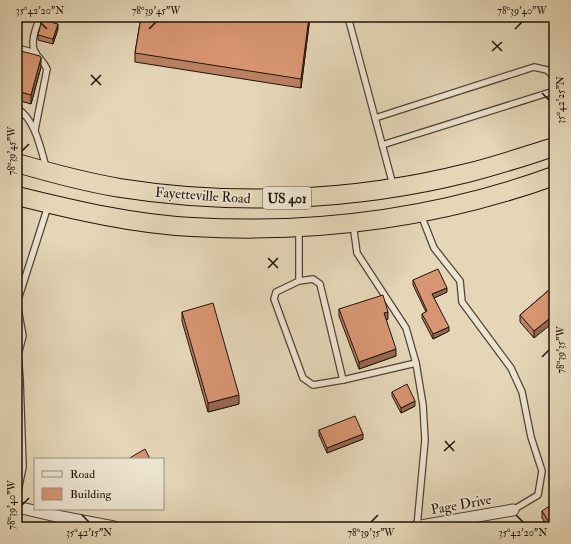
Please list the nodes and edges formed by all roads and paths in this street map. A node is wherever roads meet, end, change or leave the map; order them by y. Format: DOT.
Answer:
graph roads {
  1 [pos="40,17"];
  2 [pos="348,17"];
  3 [pos="17,48"];
  4 [pos="36,53"];
  5 [pos="554,77"];
  6 [pos="554,91"];
  7 [pos="17,108"];
  8 [pos="375,118"];
  9 [pos="34,130"];
  10 [pos="382,145"];
  11 [pos="554,147"];
  12 [pos="17,163"];
  13 [pos="47,172"];
  14 [pos="554,176"];
  15 [pos="394,187"];
  16 [pos="17,196"];
  17 [pos="49,204"];
  18 [pos="421,213"];
  19 [pos="353,224"];
  20 [pos="300,227"];
  21 [pos="298,281"];
  22 [pos="416,363"];
  23 [pos="343,380"];
  24 [pos="17,496"];
  25 [pos="17,507"];
  26 [pos="513,510"];
  27 [pos="114,527"];
  28 [pos="416,527"];
  1 -- 4 [label="lane"];
  2 -- 8 [label="lane"];
  3 -- 4 [label="lane"];
  4 -- 9 [label="lane"];
  5 -- 8 [label="lane"];
  6 -- 10 [label="lane"];
  7 -- 9 [label="lane"];
  8 -- 10 [label="lane"];
  9 -- 13 [label="lane"];
  10 -- 15 [label="lane"];
  11 -- 15 [label="highway, Fayetteville Road / US 401"];
  12 -- 13 [label="highway, Fayetteville Road / US 401"];
  13 -- 15 [label="highway, Fayetteville Road / US 401"];
  14 -- 18 [label="highway, US 401"];
  16 -- 17 [label="highway, US 401"];
  17 -- 20 [label="highway, US 401"];
  17 -- 24 [label="lane"];
  18 -- 19 [label="highway, US 401"];
  18 -- 26 [label="lane"];
  19 -- 20 [label="highway, US 401"];
  19 -- 22 [label="lane"];
  20 -- 21 [label="lane"];
  21 -- 23 [label="lane"];
  21 -- 23 [label="lane"];
  22 -- 23 [label="lane"];
  22 -- 28 [label="lane"];
  25 -- 27 [label="street"];
  26 -- 28 [label="street, Page Drive"];
}
